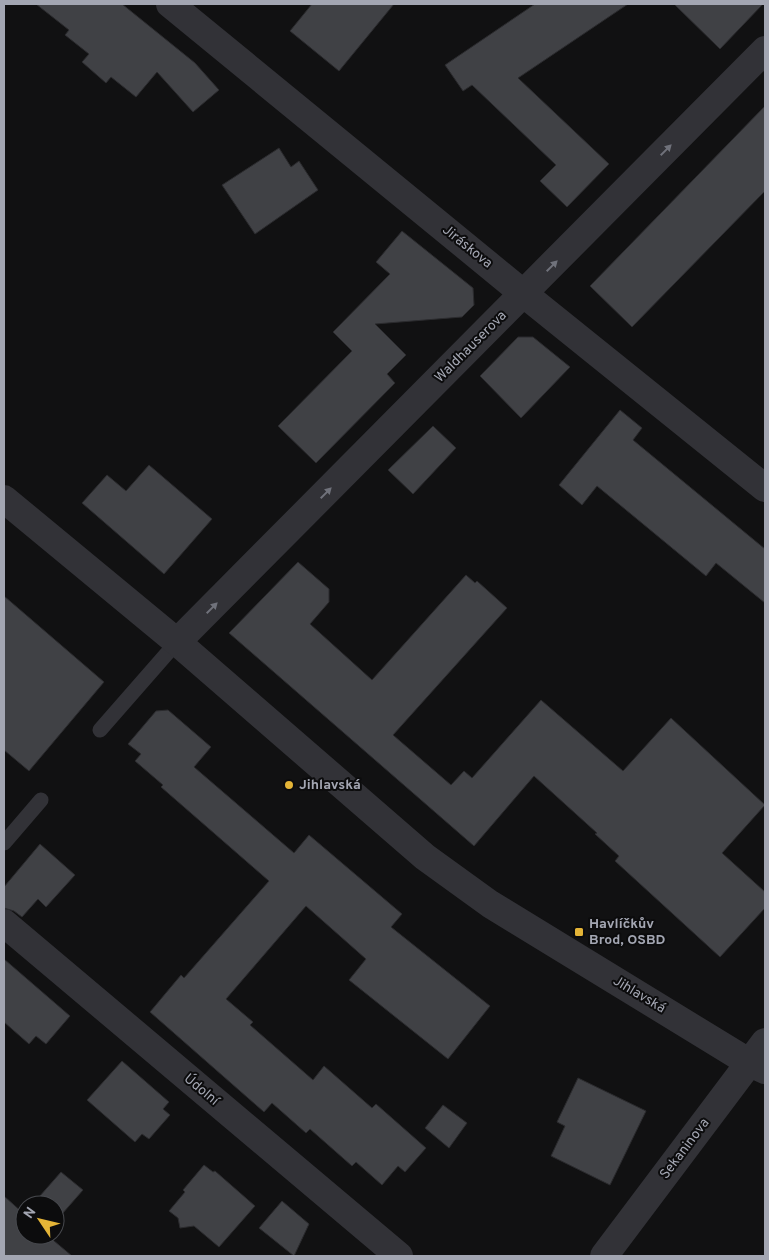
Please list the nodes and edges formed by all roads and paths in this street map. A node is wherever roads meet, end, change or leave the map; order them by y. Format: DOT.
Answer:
graph roads {
  1 [pos="170,4"];
  2 [pos="765,50"];
  3 [pos="524,294"];
  4 [pos="765,488"];
  5 [pos="4,499"];
  6 [pos="177,642"];
  7 [pos="100,730"];
  8 [pos="41,800"];
  9 [pos="4,843"];
  10 [pos="4,923"];
  11 [pos="760,1058"];
  12 [pos="399,1256"];
  13 [pos="604,1256"];
  1 -- 3 [label="street, Jiráskova"];
  3 -- 2 [label="street, Waldhauserova, one-way"];
  3 -- 4 [label="street, Jiráskova"];
  6 -- 3 [label="street, Waldhauserova, one-way"];
  5 -- 6 [label="street, Jihlavská"];
  6 -- 7 [label="lane"];
  6 -- 11 [label="street, Jihlavská"];
  8 -- 9 [label="lane"];
  10 -- 12 [label="street, Údolní"];
  11 -- 13 [label="street, Sekaninova"];
}
